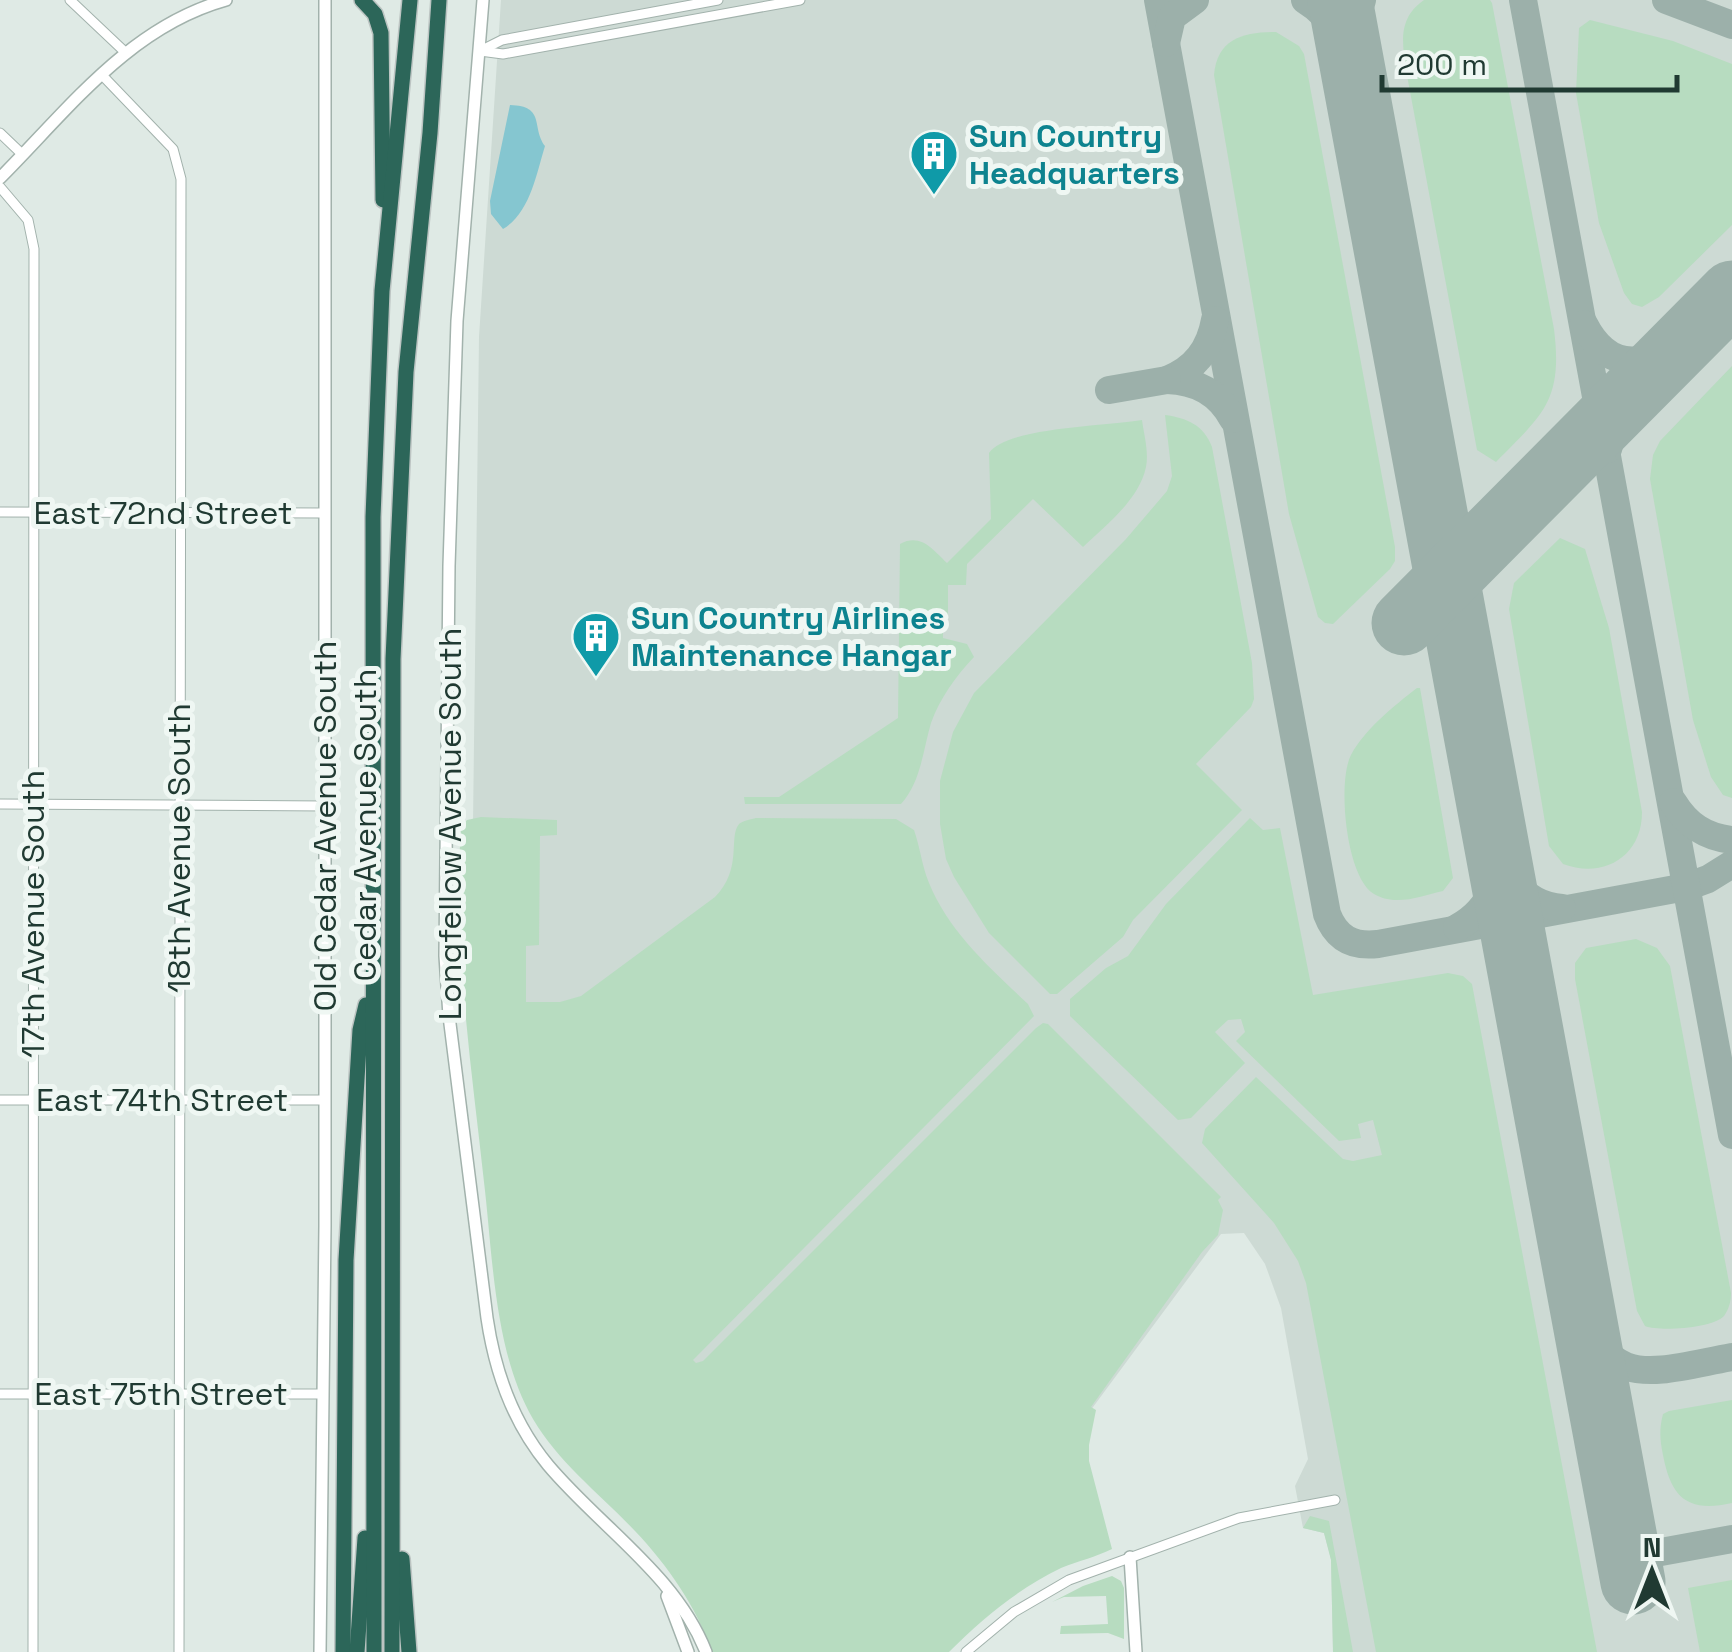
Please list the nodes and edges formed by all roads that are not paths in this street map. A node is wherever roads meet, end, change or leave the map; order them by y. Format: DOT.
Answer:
graph roads {
  1 [pos="70,0"];
  2 [pos="226,0"];
  3 [pos="325,0"];
  4 [pos="362,0"];
  5 [pos="410,0"];
  6 [pos="440,0"];
  7 [pos="484,0"];
  8 [pos="718,0"];
  9 [pos="800,0"];
  10 [pos="198,4"];
  11 [pos="480,51"];
  12 [pos="125,52"];
  13 [pos="100,74"];
  14 [pos="0,133"];
  15 [pos="24,155"];
  16 [pos="0,178"];
  17 [pos="0,188"];
  18 [pos="382,291"];
  19 [pos="0,512"];
  20 [pos="34,512"];
  21 [pos="180,512"];
  22 [pos="325,513"];
  23 [pos="0,804"];
  24 [pos="33,804"];
  25 [pos="180,804"];
  26 [pos="325,806"];
  27 [pos="372,982"];
  28 [pos="0,1100"];
  29 [pos="32,1100"];
  30 [pos="179,1100"];
  31 [pos="324,1100"];
  32 [pos="179,1393"];
  33 [pos="0,1394"];
  34 [pos="32,1394"];
  35 [pos="322,1394"];
  36 [pos="374,1410"];
  37 [pos="394,1475"];
  38 [pos="1335,1500"];
  39 [pos="1130,1557"];
  40 [pos="664,1587"];
  41 [pos="33,1652"];
  42 [pos="179,1652"];
  43 [pos="320,1652"];
  44 [pos="342,1652"];
  45 [pos="357,1652"];
  46 [pos="374,1652"];
  47 [pos="392,1652"];
  48 [pos="409,1652"];
  49 [pos="688,1652"];
  50 [pos="706,1652"];
  51 [pos="966,1652"];
  52 [pos="1136,1652"];
  1 -- 12 [label="street"];
  2 -- 10 [label="street"];
  3 -- 22 [label="street, Old Cedar Avenue South"];
  4 -- 18 [label="highway"];
  5 -- 18 [label="highway, Cedar Avenue South"];
  6 -- 37 [label="highway, Cedar Avenue South"];
  7 -- 11 [label="street, Longfellow Avenue South"];
  8 -- 11 [label="street"];
  9 -- 11 [label="street"];
  10 -- 12 [label="street"];
  11 -- 40 [label="street, Longfellow Avenue South"];
  12 -- 13 [label="street"];
  13 -- 15 [label="street"];
  13 -- 21 [label="street, 18th Avenue South"];
  14 -- 15 [label="street"];
  15 -- 16 [label="street"];
  17 -- 20 [label="street, 17th Avenue South"];
  18 -- 27 [label="highway, Cedar Avenue South"];
  19 -- 20 [label="street, East 72nd Street"];
  20 -- 21 [label="street, East 72nd Street"];
  20 -- 24 [label="street, 17th Avenue South"];
  21 -- 22 [label="street, East 72nd Street"];
  21 -- 25 [label="street, 18th Avenue South"];
  22 -- 26 [label="street, Old Cedar Avenue South"];
  23 -- 24 [label="street"];
  24 -- 25 [label="street"];
  24 -- 29 [label="street, 17th Avenue South"];
  25 -- 26 [label="street"];
  25 -- 30 [label="street, 18th Avenue South"];
  26 -- 31 [label="street, Old Cedar Avenue South"];
  27 -- 36 [label="highway, Cedar Avenue South"];
  27 -- 44 [label="highway"];
  28 -- 29 [label="street, East 74th Street"];
  29 -- 30 [label="street, East 74th Street"];
  29 -- 34 [label="street, 17th Avenue South"];
  30 -- 31 [label="street, East 74th Street"];
  30 -- 32 [label="street, 18th Avenue South"];
  31 -- 35 [label="street, Old Cedar Avenue South"];
  32 -- 34 [label="street, East 75th Street"];
  32 -- 35 [label="street, East 75th Street"];
  32 -- 42 [label="street, 18th Avenue South"];
  33 -- 34 [label="street, East 75th Street"];
  34 -- 41 [label="street, 17th Avenue South"];
  35 -- 43 [label="street, Old Cedar Avenue South"];
  36 -- 45 [label="highway"];
  36 -- 46 [label="highway, Cedar Avenue South"];
  37 -- 47 [label="highway, Cedar Avenue South"];
  37 -- 48 [label="highway"];
  38 -- 39 [label="street"];
  39 -- 51 [label="street"];
  39 -- 52 [label="street"];
  40 -- 49 [label="street, Longfellow Avenue South"];
  40 -- 50 [label="street, Longfellow Avenue South"];
}
